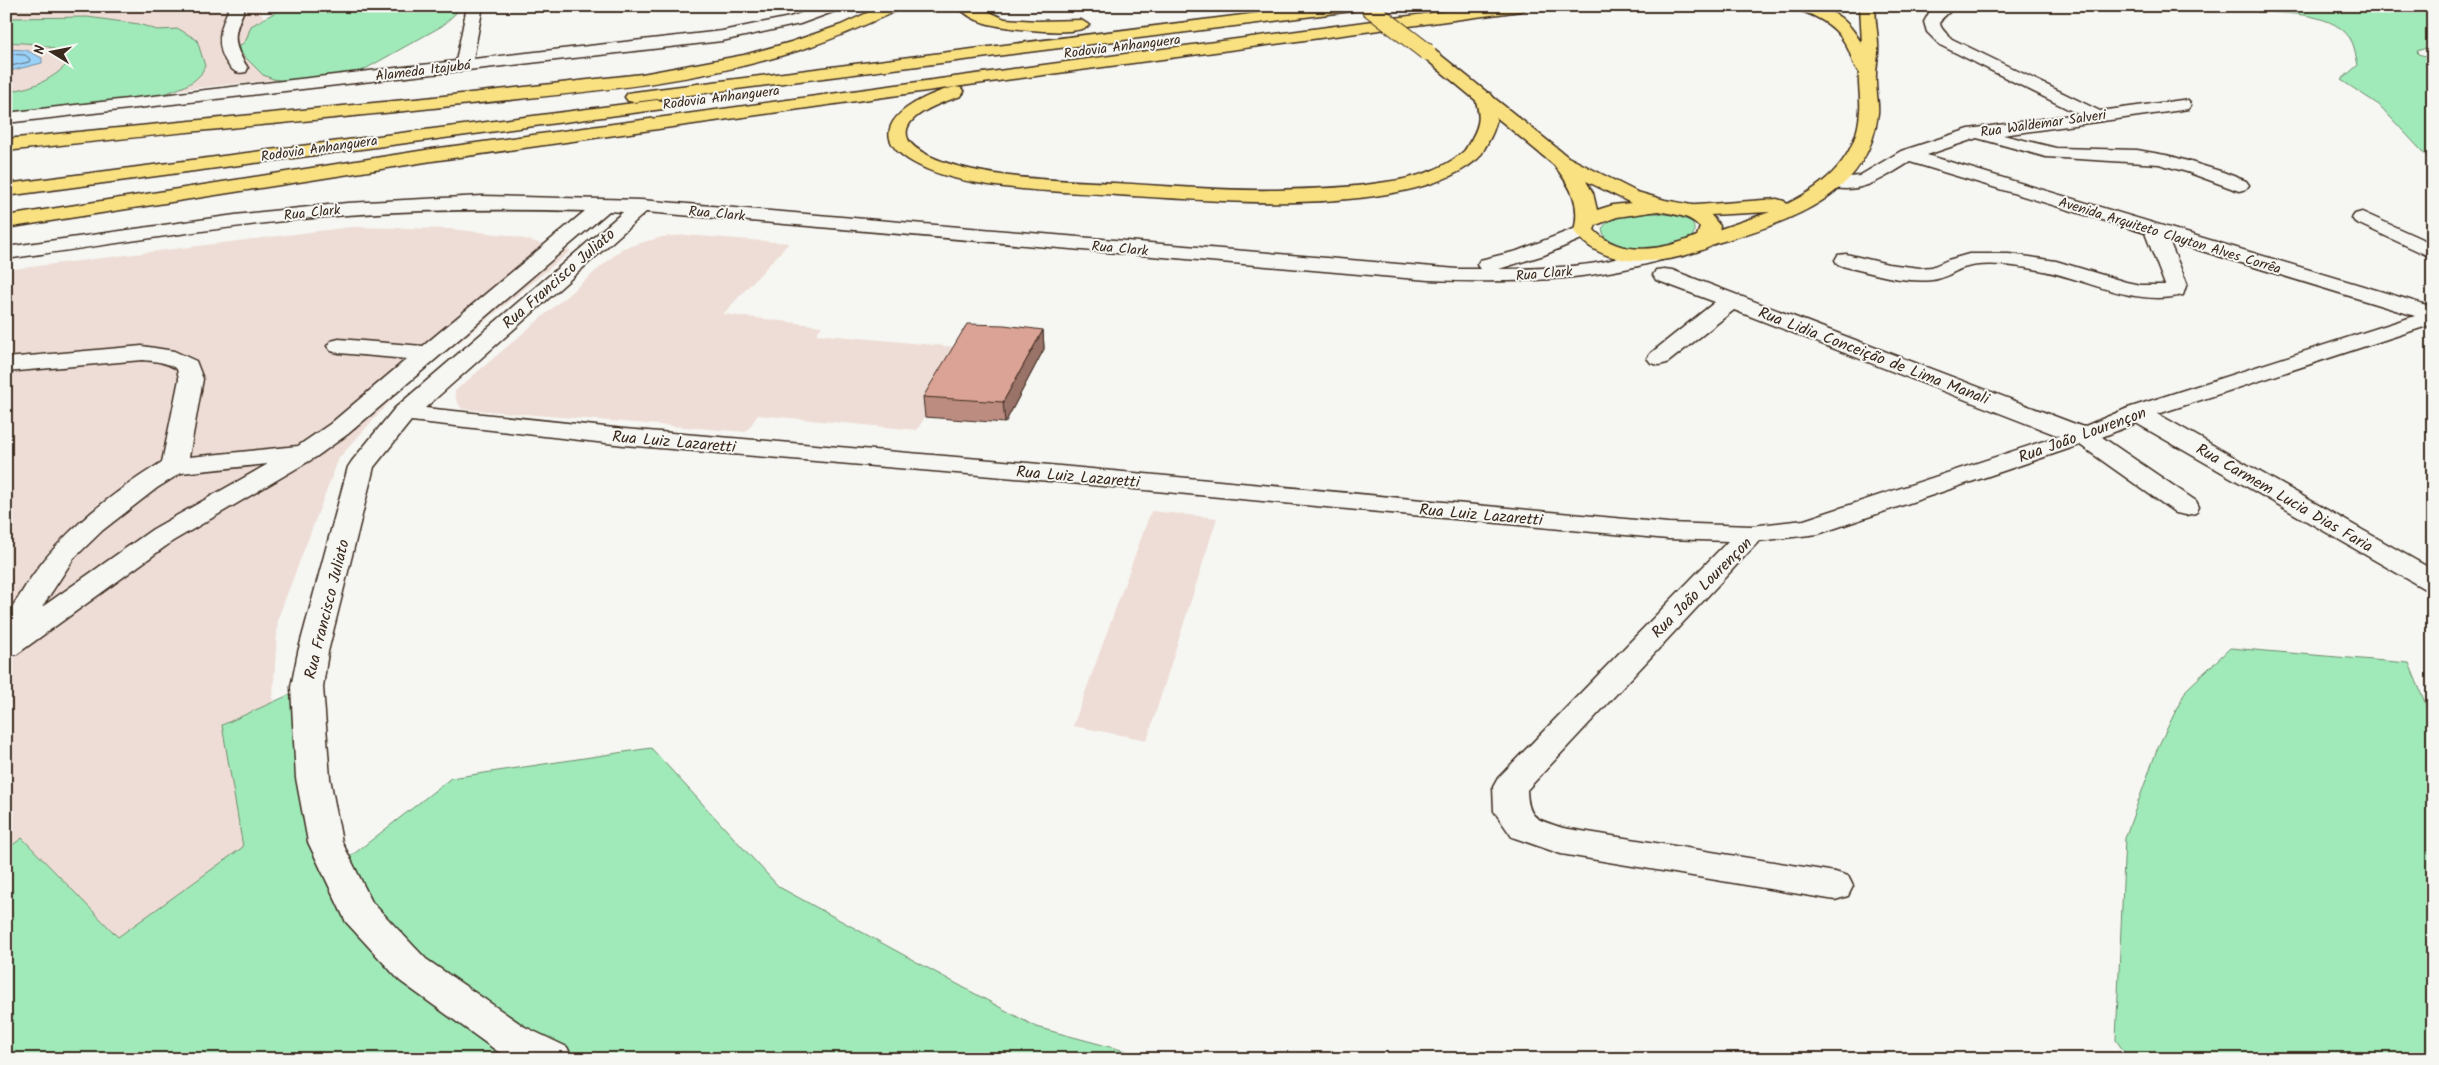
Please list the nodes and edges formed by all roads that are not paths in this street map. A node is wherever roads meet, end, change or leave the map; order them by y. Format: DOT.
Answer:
graph roads {
  1 [pos="238,6"];
  2 [pos="475,6"];
  3 [pos="836,6"];
  4 [pos="895,6"];
  5 [pos="966,6"];
  6 [pos="1328,6"];
  7 [pos="1352,6"];
  8 [pos="1368,6"];
  9 [pos="1435,6"];
  10 [pos="1521,6"];
  11 [pos="1534,6"];
  12 [pos="1801,6"];
  13 [pos="1868,6"];
  14 [pos="1947,6"];
  15 [pos="1492,10"];
  16 [pos="1088,64"];
  17 [pos="464,66"];
  18 [pos="240,68"];
  19 [pos="1867,81"];
  20 [pos="1484,96"];
  21 [pos="2182,105"];
  22 [pos="2095,115"];
  23 [pos="6,118"];
  24 [pos="1976,133"];
  25 [pos="6,145"];
  26 [pos="1908,155"];
  27 [pos="1561,161"];
  28 [pos="6,177"];
  29 [pos="1837,184"];
  30 [pos="2239,186"];
  31 [pos="6,190"];
  32 [pos="1816,198"];
  33 [pos="604,206"];
  34 [pos="642,206"];
  35 [pos="1663,206"];
  36 [pos="1690,210"];
  37 [pos="2362,218"];
  38 [pos="6,222"];
  39 [pos="1585,227"];
  40 [pos="2154,230"];
  41 [pos="1707,240"];
  42 [pos="2433,252"];
  43 [pos="6,253"];
  44 [pos="1846,260"];
  45 [pos="1661,265"];
  46 [pos="1428,274"];
  47 [pos="1732,300"];
  48 [pos="2433,315"];
  49 [pos="339,346"];
  50 [pos="428,354"];
  51 [pos="1659,358"];
  52 [pos="6,365"];
  53 [pos="404,413"];
  54 [pos="2137,413"];
  55 [pos="2083,436"];
  56 [pos="307,452"];
  57 [pos="174,466"];
  58 [pos="2186,507"];
  59 [pos="1752,534"];
  60 [pos="2433,582"];
  61 [pos="6,645"];
  62 [pos="1835,886"];
  63 [pos="553,1059"];
  1 -- 18 [label="street"];
  2 -- 17 [label="street"];
  3 -- 17 [label="street, Alameda Itajubá"];
  4 -- 25 [label="main road"];
  5 -- 6 [label="main road"];
  7 -- 28 [label="main road, Rodovia Anhanguera"];
  8 -- 20 [label="main road, bridge"];
  9 -- 31 [label="main road, Rodovia Anhanguera"];
  10 -- 15 [label="main road"];
  11 -- 15 [label="main road"];
  12 -- 19 [label="main road"];
  13 -- 19 [label="main road"];
  14 -- 22 [label="street"];
  15 -- 16 [label="main road"];
  16 -- 20 [label="main road"];
  16 -- 38 [label="main road"];
  17 -- 23 [label="street, Alameda Itajubá"];
  19 -- 29 [label="main road"];
  20 -- 27 [label="main road"];
  21 -- 22 [label="street, Rua Waldemar Salveri"];
  22 -- 24 [label="street, Rua Waldemar Salveri"];
  24 -- 26 [label="street, Rua Waldemar Salveri"];
  24 -- 30 [label="street"];
  26 -- 29 [label="street, Rua Waldemar Salveri"];
  26 -- 40 [label="street, Avenida Arquiteto Clayton Alves Corrêa"];
  27 -- 35 [label="main road"];
  27 -- 39 [label="main road"];
  29 -- 32 [label="main road"];
  32 -- 36 [label="main road"];
  32 -- 41 [label="main road"];
  33 -- 34 [label="street, Rua Clark"];
  33 -- 43 [label="street, Rua Clark"];
  33 -- 50 [label="street"];
  34 -- 46 [label="street, Rua Clark"];
  34 -- 53 [label="street, Rua Francisco Juliato"];
  35 -- 36 [label="main road"];
  35 -- 39 [label="main road"];
  36 -- 41 [label="main road"];
  37 -- 42 [label="street"];
  39 -- 45 [label="main road"];
  39 -- 46 [label="street, Rua Clark"];
  40 -- 44 [label="street"];
  40 -- 48 [label="street, Avenida Arquiteto Clayton Alves Corrêa"];
  41 -- 45 [label="main road"];
  45 -- 46 [label="street, Rua Clark"];
  45 -- 47 [label="street, Rua Lidia Conceição de Lima Manali"];
  47 -- 51 [label="street"];
  47 -- 55 [label="street, Rua Lidia Conceição de Lima Manali"];
  48 -- 54 [label="street, Rua João Lourençon"];
  49 -- 50 [label="street"];
  50 -- 56 [label="street"];
  52 -- 57 [label="street"];
  53 -- 59 [label="street, Rua Luiz Lazaretti"];
  53 -- 63 [label="street, Rua Francisco Juliato"];
  54 -- 55 [label="street, Rua João Lourençon"];
  54 -- 60 [label="street, Rua Carmem Lucia Dias Faria"];
  55 -- 58 [label="street, Rua Lidia Conceição de Lima Manali"];
  55 -- 59 [label="street, Rua João Lourençon"];
  56 -- 57 [label="street"];
  56 -- 61 [label="street"];
  57 -- 61 [label="street"];
  59 -- 62 [label="street, Rua João Lourençon"];
}
